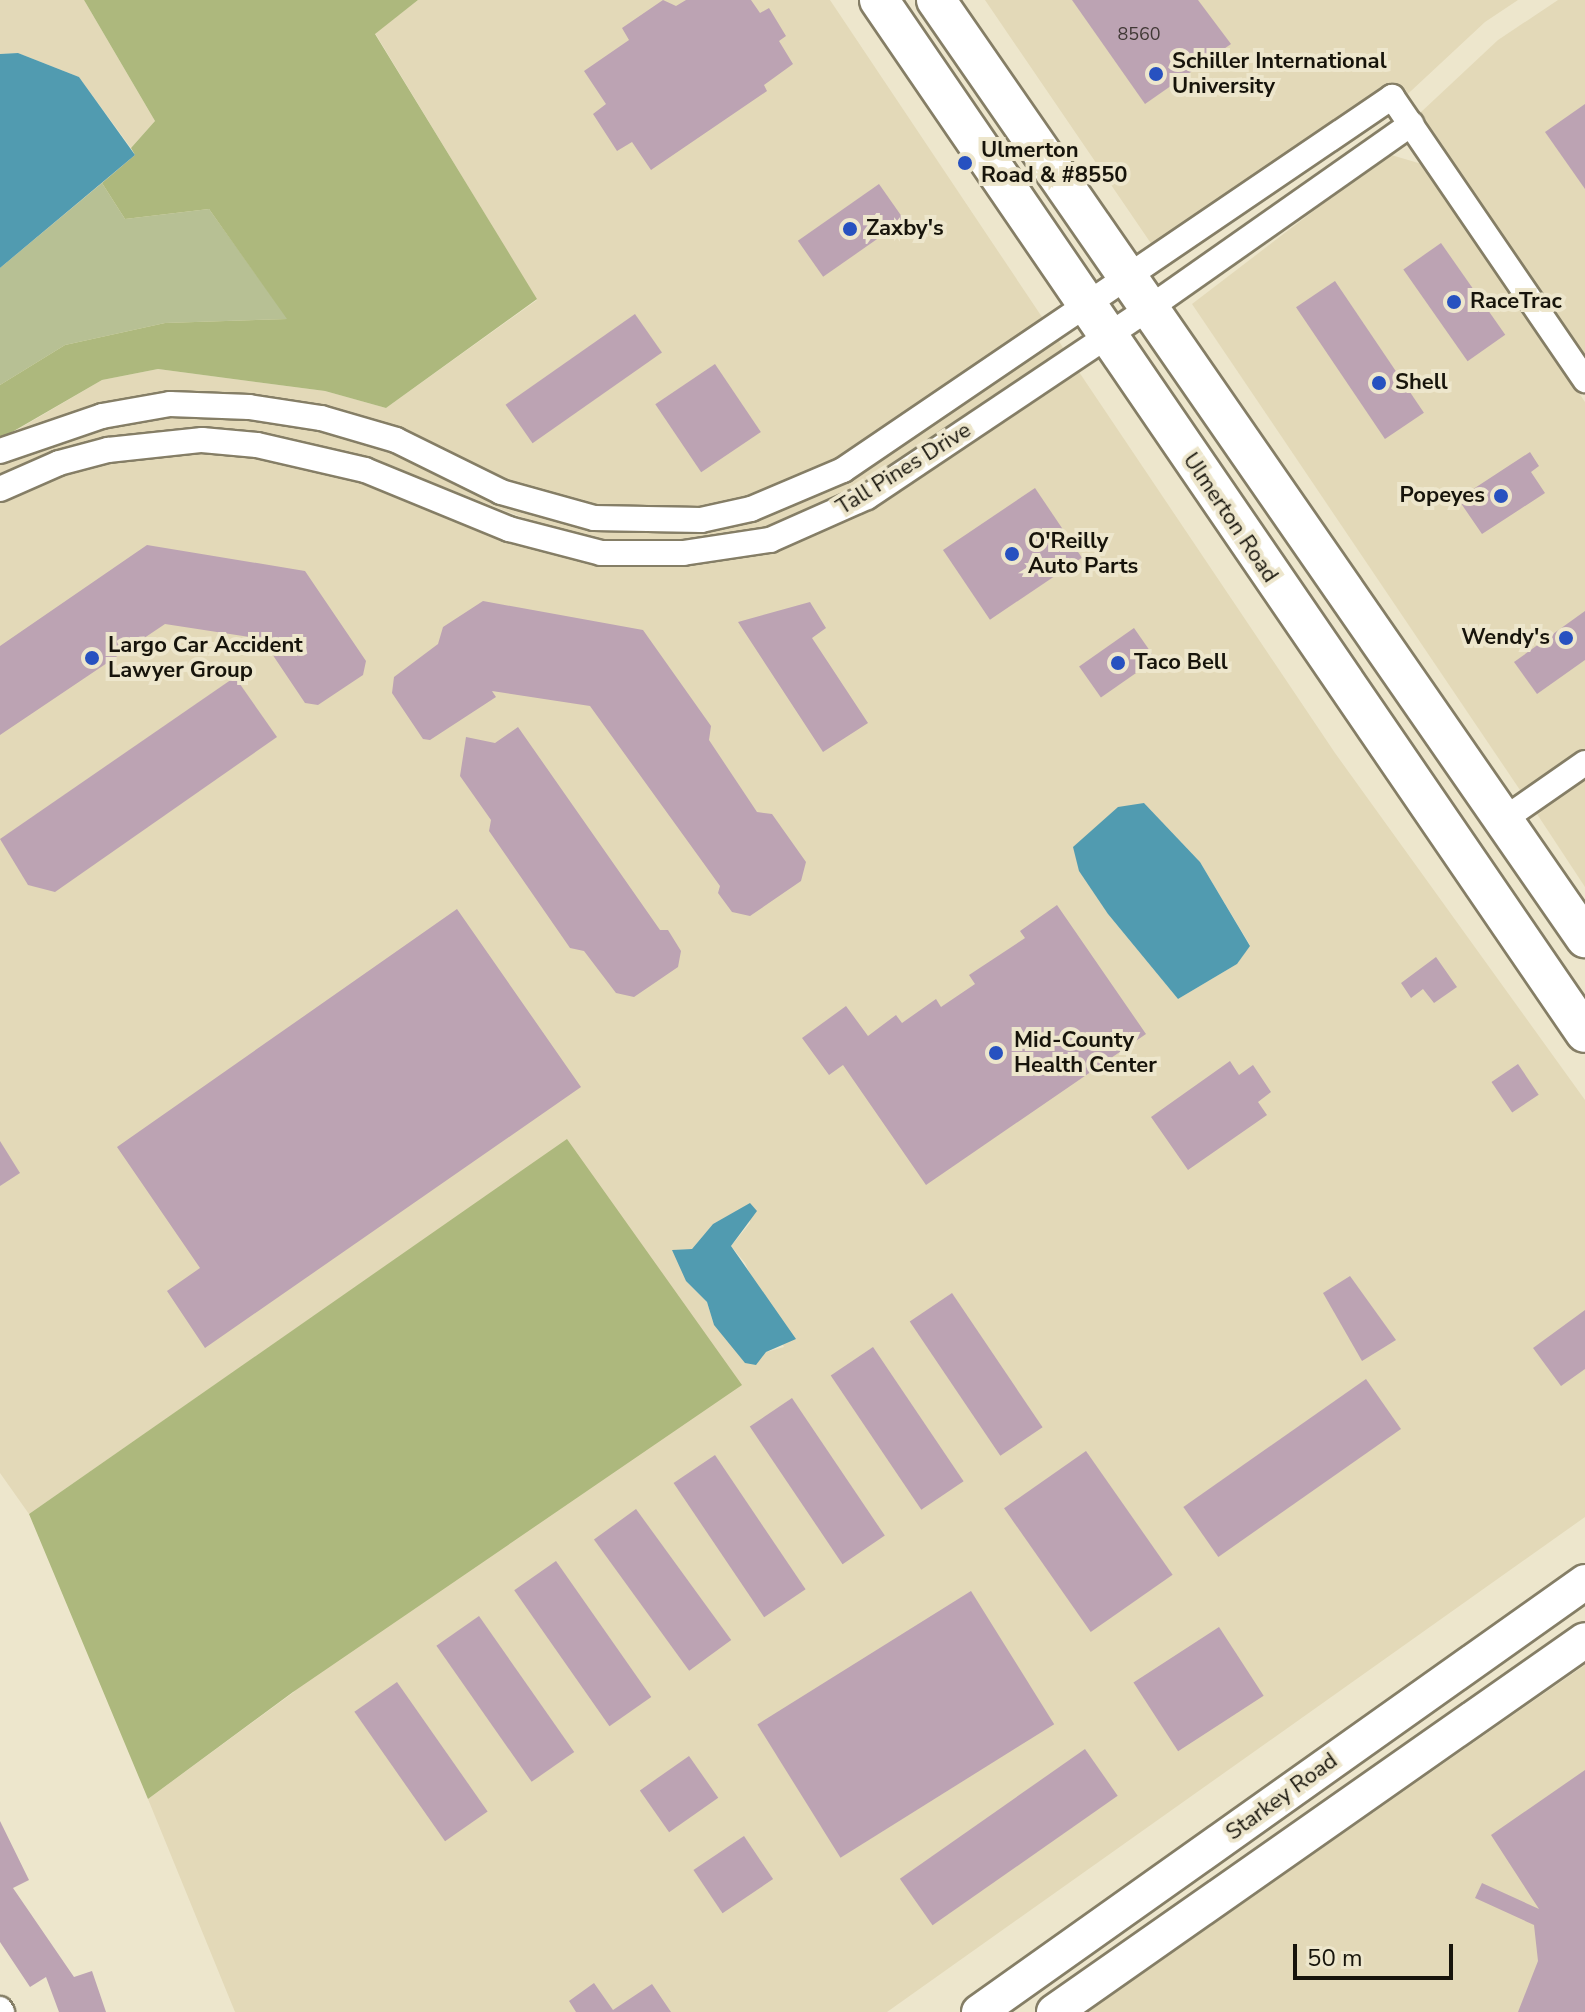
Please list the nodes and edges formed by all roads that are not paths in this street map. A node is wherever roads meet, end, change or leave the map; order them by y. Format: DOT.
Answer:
graph roads {
  1 [pos="879,0"];
  2 [pos="936,0"];
  3 [pos="1411,124"];
  4 [pos="1138,295"];
  5 [pos="1086,305"];
  6 [pos="1108,336"];
  7 [pos="1585,380"];
  8 [pos="0,451"];
  9 [pos="0,489"];
  10 [pos="1585,763"];
  11 [pos="1503,820"];
  12 [pos="1585,938"];
  13 [pos="1585,1033"];
  14 [pos="1585,1582"];
  15 [pos="1585,1640"];
  16 [pos="979,2012"];
  17 [pos="1054,2012"];
  1 -- 5 [label="main road, Ulmerton Road"];
  2 -- 4 [label="main road"];
  3 -- 4 [label="street, Tall Pines Drive"];
  3 -- 4 [label="street, Tall Pines Drive"];
  3 -- 7 [label="street"];
  4 -- 5 [label="street, Tall Pines Drive"];
  4 -- 6 [label="street, Tall Pines Drive"];
  4 -- 11 [label="main road"];
  5 -- 6 [label="main road, Ulmerton Road"];
  5 -- 8 [label="street, Tall Pines Drive"];
  6 -- 9 [label="street, Tall Pines Drive"];
  6 -- 13 [label="main road, Ulmerton Road"];
  10 -- 11 [label="street"];
  11 -- 12 [label="main road"];
  14 -- 16 [label="main road, Starkey Road"];
  15 -- 17 [label="main road, Starkey Road"];
}
